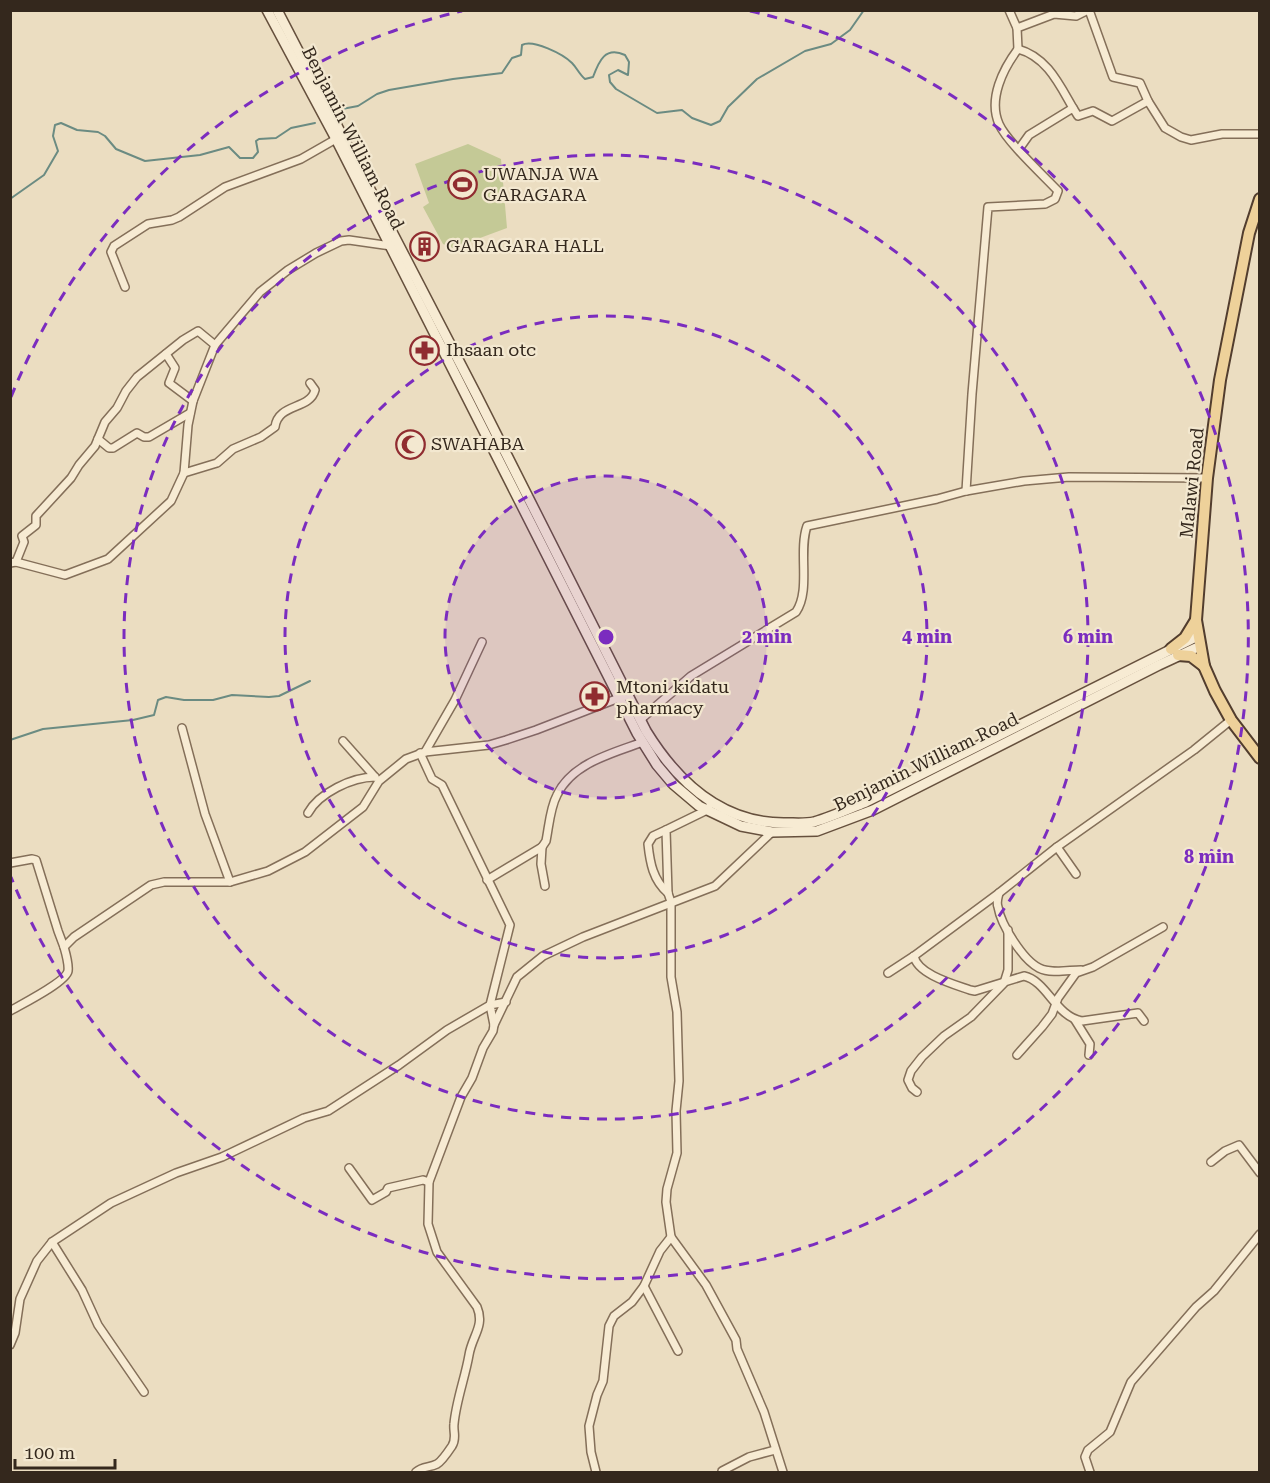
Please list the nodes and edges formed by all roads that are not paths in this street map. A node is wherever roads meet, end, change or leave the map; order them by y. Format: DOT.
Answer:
graph roads {
  1 [pos="267,10"];
  2 [pos="278,10"];
  3 [pos="1009,10"];
  4 [pos="1088,10"];
  5 [pos="1017,28"];
  6 [pos="1018,49"];
  7 [pos="1148,100"];
  8 [pos="1073,108"];
  9 [pos="1260,134"];
  10 [pos="336,139"];
  11 [pos="1019,149"];
  12 [pos="1260,199"];
  13 [pos="390,246"];
  14 [pos="125,287"];
  15 [pos="215,345"];
  16 [pos="166,354"];
  17 [pos="310,383"];
  18 [pos="192,401"];
  19 [pos="190,413"];
  20 [pos="98,439"];
  21 [pos="184,473"];
  22 [pos="1207,478"];
  23 [pos="966,491"];
  24 [pos="13,563"];
  25 [pos="1196,620"];
  26 [pos="1199,641"];
  27 [pos="482,642"];
  28 [pos="1174,652"];
  29 [pos="1204,666"];
  30 [pos="624,696"];
  31 [pos="640,720"];
  32 [pos="1231,720"];
  33 [pos="182,728"];
  34 [pos="344,741"];
  35 [pos="643,742"];
  36 [pos="422,752"];
  37 [pos="1260,758"];
  38 [pos="377,779"];
  39 [pos="709,806"];
  40 [pos="308,813"];
  41 [pos="666,830"];
  42 [pos="772,832"];
  43 [pos="542,847"];
  44 [pos="1057,847"];
  45 [pos="10,863"];
  46 [pos="1076,874"];
  47 [pos="487,880"];
  48 [pos="230,882"];
  49 [pos="545,885"];
  50 [pos="668,893"];
  51 [pos="999,893"];
  52 [pos="671,902"];
  53 [pos="1163,927"];
  54 [pos="1008,930"];
  55 [pos="64,947"];
  56 [pos="914,956"];
  57 [pos="1081,970"];
  58 [pos="888,973"];
  59 [pos="1005,980"];
  60 [pos="506,1002"];
  61 [pos="1056,1004"];
  62 [pos="490,1009"];
  63 [pos="10,1011"];
  64 [pos="502,1012"];
  65 [pos="1075,1020"];
  66 [pos="1144,1021"];
  67 [pos="494,1025"];
  68 [pos="1017,1055"];
  69 [pos="1089,1055"];
  70 [pos="917,1092"];
  71 [pos="1211,1162"];
  72 [pos="349,1168"];
  73 [pos="1260,1173"];
  74 [pos="429,1182"];
  75 [pos="1260,1234"];
  76 [pos="671,1237"];
  77 [pos="52,1242"];
  78 [pos="644,1286"];
  79 [pos="10,1345"];
  80 [pos="678,1351"];
  81 [pos="144,1392"];
  82 [pos="776,1450"];
  83 [pos="1090,1472"];
  84 [pos="416,1473"];
  85 [pos="596,1473"];
  86 [pos="722,1473"];
  87 [pos="783,1473"];
  1 -- 10 [label="main road, Benjamin William Road"];
  2 -- 30 [label="main road, Benjamin William Road"];
  3 -- 5 [label="street"];
  4 -- 5 [label="street"];
  4 -- 7 [label="street"];
  5 -- 6 [label="street"];
  6 -- 8 [label="street"];
  6 -- 11 [label="street"];
  7 -- 8 [label="street"];
  7 -- 9 [label="street"];
  8 -- 11 [label="street"];
  10 -- 13 [label="main road, Benjamin William Road"];
  10 -- 14 [label="street"];
  11 -- 23 [label="street"];
  12 -- 22 [label="main road, Malawi Road"];
  13 -- 15 [label="street"];
  13 -- 30 [label="main road, Benjamin William Road"];
  15 -- 16 [label="street"];
  15 -- 18 [label="street"];
  16 -- 18 [label="street"];
  16 -- 20 [label="street"];
  17 -- 21 [label="street"];
  18 -- 19 [label="street"];
  19 -- 20 [label="street"];
  19 -- 21 [label="street"];
  20 -- 24 [label="street"];
  21 -- 24 [label="street"];
  22 -- 23 [label="street"];
  22 -- 25 [label="main road, Malawi Road"];
  23 -- 31 [label="street"];
  25 -- 26 [label="main road, Malawi Road"];
  25 -- 28 [label="main road"];
  26 -- 28 [label="main road, Benjamin William Road"];
  26 -- 29 [label="main road, Malawi Road"];
  27 -- 36 [label="street"];
  28 -- 29 [label="main road"];
  28 -- 39 [label="main road, Benjamin William Road"];
  28 -- 42 [label="main road, Benjamin William Road"];
  29 -- 32 [label="main road, Malawi Road"];
  30 -- 31 [label="main road, Benjamin William Road"];
  30 -- 35 [label="main road, Benjamin William Road"];
  30 -- 36 [label="street"];
  31 -- 39 [label="main road, Benjamin William Road"];
  32 -- 37 [label="main road, Malawi Road"];
  32 -- 44 [label="street"];
  33 -- 48 [label="street"];
  34 -- 38 [label="street"];
  35 -- 39 [label="main road, Benjamin William Road"];
  35 -- 43 [label="street"];
  36 -- 38 [label="street"];
  36 -- 47 [label="street"];
  38 -- 40 [label="street"];
  38 -- 48 [label="street"];
  39 -- 41 [label="street"];
  39 -- 42 [label="main road, Benjamin William Road"];
  41 -- 50 [label="street"];
  41 -- 50 [label="street"];
  42 -- 52 [label="street"];
  43 -- 47 [label="street"];
  43 -- 49 [label="street"];
  44 -- 46 [label="street"];
  44 -- 51 [label="street"];
  45 -- 55 [label="street"];
  47 -- 62 [label="street"];
  48 -- 55 [label="street"];
  50 -- 52 [label="street"];
  51 -- 54 [label="street"];
  51 -- 56 [label="street"];
  52 -- 60 [label="street"];
  52 -- 76 [label="street"];
  53 -- 57 [label="street"];
  54 -- 57 [label="street"];
  54 -- 59 [label="street"];
  55 -- 63 [label="street"];
  56 -- 58 [label="street"];
  56 -- 59 [label="street"];
  57 -- 61 [label="street"];
  59 -- 61 [label="street"];
  59 -- 70 [label="street"];
  60 -- 62 [label="street"];
  60 -- 64 [label="street"];
  61 -- 65 [label="street"];
  61 -- 68 [label="street"];
  62 -- 64 [label="street"];
  62 -- 67 [label="street"];
  62 -- 77 [label="street"];
  64 -- 67 [label="street"];
  65 -- 66 [label="street"];
  65 -- 69 [label="street"];
  67 -- 74 [label="street"];
  71 -- 73 [label="street"];
  72 -- 74 [label="street"];
  74 -- 84 [label="street"];
  75 -- 83 [label="street"];
  76 -- 78 [label="street"];
  76 -- 82 [label="street"];
  77 -- 79 [label="street"];
  77 -- 81 [label="street"];
  78 -- 80 [label="street"];
  78 -- 85 [label="street"];
  82 -- 86 [label="street"];
  82 -- 87 [label="street"];
}
